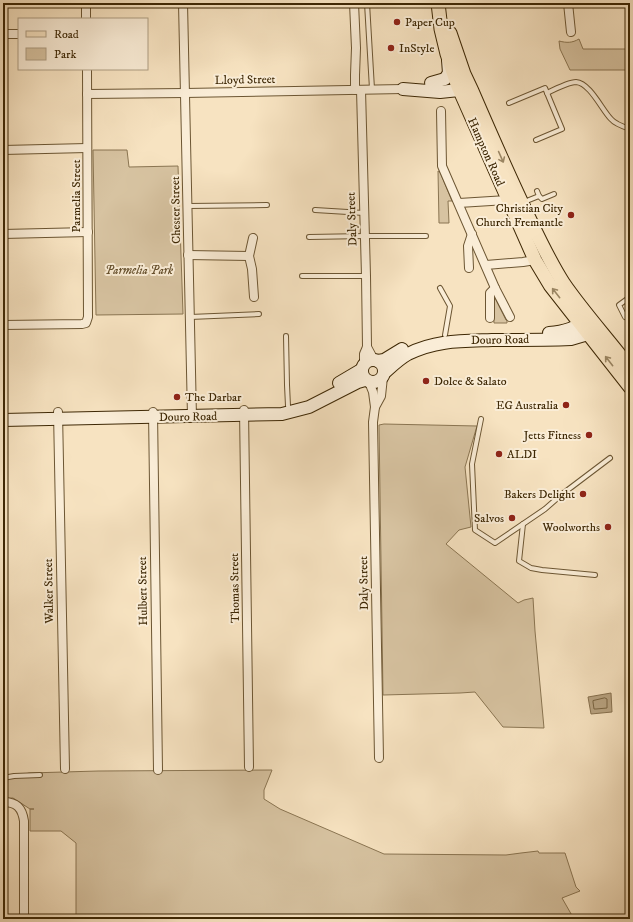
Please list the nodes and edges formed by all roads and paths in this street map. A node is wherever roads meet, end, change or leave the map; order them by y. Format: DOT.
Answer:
graph roads {
  1 [pos="86,3"];
  2 [pos="183,3"];
  3 [pos="354,3"];
  4 [pos="367,3"];
  5 [pos="438,3"];
  6 [pos="446,3"];
  7 [pos="568,3"];
  8 [pos="86,18"];
  9 [pos="571,32"];
  10 [pos="3,34"];
  11 [pos="18,34"];
  12 [pos="448,60"];
  13 [pos="87,70"];
  14 [pos="431,83"];
  15 [pos="463,85"];
  16 [pos="372,89"];
  17 [pos="403,89"];
  18 [pos="358,90"];
  19 [pos="185,93"];
  20 [pos="547,93"];
  21 [pos="87,94"];
  22 [pos="510,103"];
  23 [pos="441,111"];
  24 [pos="630,129"];
  25 [pos="536,140"];
  26 [pos="87,148"];
  27 [pos="3,150"];
  28 [pos="537,191"];
  29 [pos="554,194"];
  30 [pos="539,196"];
  31 [pos="508,200"];
  32 [pos="459,203"];
  33 [pos="522,203"];
  34 [pos="267,205"];
  35 [pos="188,206"];
  36 [pos="315,210"];
  37 [pos="364,213"];
  38 [pos="88,232"];
  39 [pos="3,234"];
  40 [pos="472,234"];
  41 [pos="365,236"];
  42 [pos="426,236"];
  43 [pos="309,237"];
  44 [pos="252,238"];
  45 [pos="188,255"];
  46 [pos="249,256"];
  47 [pos="535,260"];
  48 [pos="486,265"];
  49 [pos="469,268"];
  50 [pos="302,276"];
  51 [pos="366,276"];
  52 [pos="440,288"];
  53 [pos="495,288"];
  54 [pos="254,297"];
  55 [pos="630,297"];
  56 [pos="259,314"];
  57 [pos="190,317"];
  58 [pos="510,317"];
  59 [pos="626,317"];
  60 [pos="490,318"];
  61 [pos="3,325"];
  62 [pos="588,326"];
  63 [pos="444,335"];
  64 [pos="286,336"];
  65 [pos="630,368"];
  66 [pos="369,370"];
  67 [pos="384,375"];
  68 [pos="630,387"];
  69 [pos="288,406"];
  70 [pos="375,407"];
  71 [pos="3,413"];
  72 [pos="244,413"];
  73 [pos="153,414"];
  74 [pos="192,414"];
  75 [pos="58,416"];
  76 [pos="481,419"];
  77 [pos="3,420"];
  78 [pos="610,458"];
  79 [pos="523,524"];
  80 [pos="596,575"];
  81 [pos="379,758"];
  82 [pos="250,767"];
  83 [pos="65,768"];
  84 [pos="158,770"];
  85 [pos="40,775"];
  86 [pos="3,778"];
  87 [pos="3,802"];
  88 [pos="24,919"];
  1 -- 8 [label="street"];
  2 -- 19 [label="street, Chester Street"];
  3 -- 18 [label="street, Daly Street"];
  4 -- 16 [label="lane"];
  5 -- 12 [label="main road, Hampton Road"];
  6 -- 15 [label="main road, Hampton Road"];
  7 -- 9 [label="street"];
  10 -- 11 [label="street"];
  12 -- 14 [label="street"];
  12 -- 15 [label="main road, Hampton Road"];
  13 -- 21 [label="street, Parmelia Street"];
  14 -- 15 [label="street"];
  14 -- 17 [label="street"];
  15 -- 17 [label="street"];
  15 -- 31 [label="main road, Hampton Road"];
  15 -- 33 [label="main road, Hampton Road, one-way"];
  16 -- 17 [label="street, Lloyd Street"];
  16 -- 18 [label="street, Lloyd Street"];
  18 -- 19 [label="street, Lloyd Street"];
  18 -- 37 [label="street, Daly Street"];
  19 -- 21 [label="street, Lloyd Street"];
  19 -- 35 [label="street, Chester Street"];
  20 -- 22 [label="lane"];
  20 -- 24 [label="lane"];
  20 -- 25 [label="lane"];
  21 -- 26 [label="street, Parmelia Street"];
  23 -- 32 [label="street"];
  26 -- 27 [label="street"];
  26 -- 38 [label="street, Parmelia Street"];
  28 -- 30 [label="lane"];
  29 -- 30 [label="lane"];
  30 -- 33 [label="lane"];
  31 -- 32 [label="street"];
  31 -- 47 [label="main road, Hampton Road"];
  32 -- 40 [label="street"];
  33 -- 62 [label="main road, Hampton Road"];
  34 -- 35 [label="lane"];
  35 -- 45 [label="street, Chester Street"];
  36 -- 37 [label="lane"];
  37 -- 41 [label="street, Daly Street"];
  38 -- 39 [label="street"];
  38 -- 61 [label="street, Parmelia Street"];
  40 -- 48 [label="street"];
  40 -- 49 [label="street"];
  41 -- 42 [label="lane"];
  41 -- 43 [label="lane"];
  41 -- 51 [label="street, Daly Street"];
  44 -- 46 [label="street"];
  45 -- 46 [label="street"];
  45 -- 57 [label="street, Chester Street"];
  46 -- 54 [label="street"];
  47 -- 48 [label="street"];
  62 -- 47 [label="main road, Hampton Road, one-way"];
  48 -- 53 [label="street"];
  50 -- 51 [label="lane"];
  51 -- 66 [label="street, Daly Street"];
  52 -- 63 [label="lane"];
  53 -- 58 [label="street"];
  53 -- 60 [label="street"];
  55 -- 59 [label="lane"];
  56 -- 57 [label="lane"];
  57 -- 74 [label="street, Chester Street"];
  62 -- 63 [label="street, Douro Road"];
  62 -- 65 [label="main road, Hampton Road"];
  62 -- 67 [label="street, Douro Road"];
  68 -- 62 [label="main road, Hampton Road, one-way"];
  63 -- 66 [label="street, Douro Road"];
  64 -- 69 [label="lane"];
  66 -- 67 [label="street"];
  66 -- 67 [label="street"];
  66 -- 69 [label="street, Douro Road"];
  66 -- 70 [label="street, Daly Street"];
  66 -- 72 [label="street, Douro Road"];
  67 -- 70 [label="street, Daly Street"];
  69 -- 72 [label="street, Douro Road"];
  70 -- 81 [label="street, Daly Street"];
  71 -- 75 [label="street, Douro Road"];
  72 -- 74 [label="street, Douro Road"];
  72 -- 82 [label="street, Thomas Street"];
  73 -- 74 [label="street, Douro Road"];
  73 -- 75 [label="street, Douro Road"];
  73 -- 84 [label="street, Hulbert Street"];
  75 -- 77 [label="street, Douro Road"];
  75 -- 83 [label="street, Walker Street"];
  76 -- 79 [label="lane"];
  78 -- 79 [label="lane"];
  79 -- 80 [label="lane"];
  85 -- 86 [label="lane"];
  87 -- 88 [label="street"];
}
